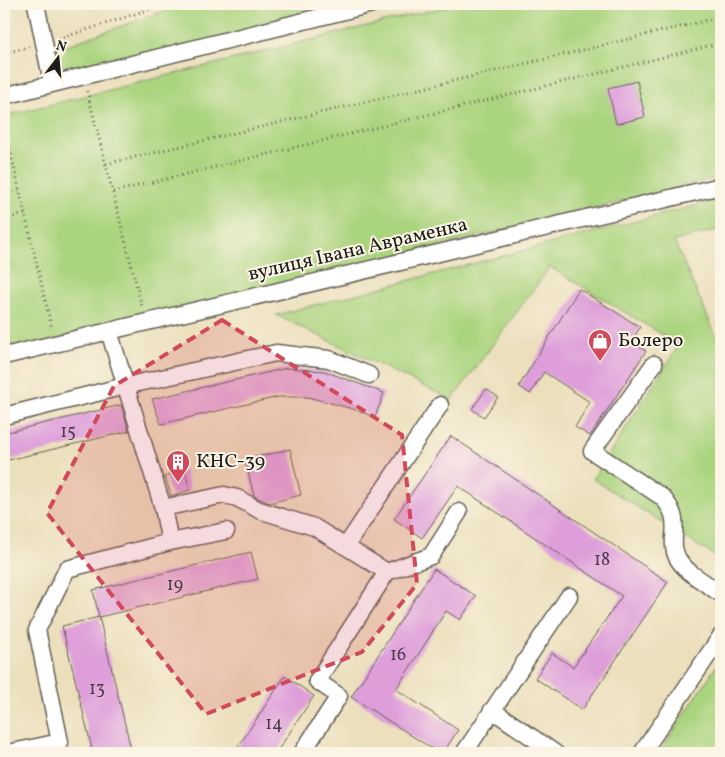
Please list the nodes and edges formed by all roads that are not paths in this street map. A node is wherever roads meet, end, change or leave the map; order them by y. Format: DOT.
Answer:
graph roads {
  1 [pos="36,4"];
  2 [pos="372,4"];
  3 [pos="52,82"];
  4 [pos="4,96"];
  5 [pos="721,186"];
  6 [pos="109,331"];
  7 [pos="4,356"];
  8 [pos="654,364"];
  9 [pos="370,375"];
  10 [pos="125,386"];
  11 [pos="440,405"];
  12 [pos="4,416"];
  13 [pos="162,508"];
  14 [pos="459,512"];
  15 [pos="226,531"];
  16 [pos="170,542"];
  17 [pos="346,546"];
  18 [pos="387,572"];
  19 [pos="721,594"];
  20 [pos="569,596"];
  21 [pos="720,641"];
  22 [pos="492,710"];
  23 [pos="8,753"];
  24 [pos="302,753"];
  25 [pos="464,753"];
  26 [pos="556,753"];
  27 [pos="642,753"];
  1 -- 3 [label="street"];
  2 -- 3 [label="street"];
  3 -- 4 [label="street"];
  5 -- 6 [label="street, вулиця Івана Авраменка"];
  6 -- 7 [label="street, вулиця Івана Авраменка"];
  6 -- 10 [label="street"];
  8 -- 19 [label="street"];
  9 -- 10 [label="street"];
  10 -- 12 [label="street"];
  10 -- 13 [label="street"];
  11 -- 17 [label="street"];
  13 -- 16 [label="street"];
  13 -- 17 [label="street"];
  14 -- 18 [label="street"];
  15 -- 16 [label="street"];
  16 -- 23 [label="street"];
  17 -- 18 [label="street"];
  18 -- 24 [label="street"];
  20 -- 22 [label="street"];
  21 -- 27 [label="street"];
  22 -- 25 [label="street"];
  22 -- 26 [label="street"];
}
